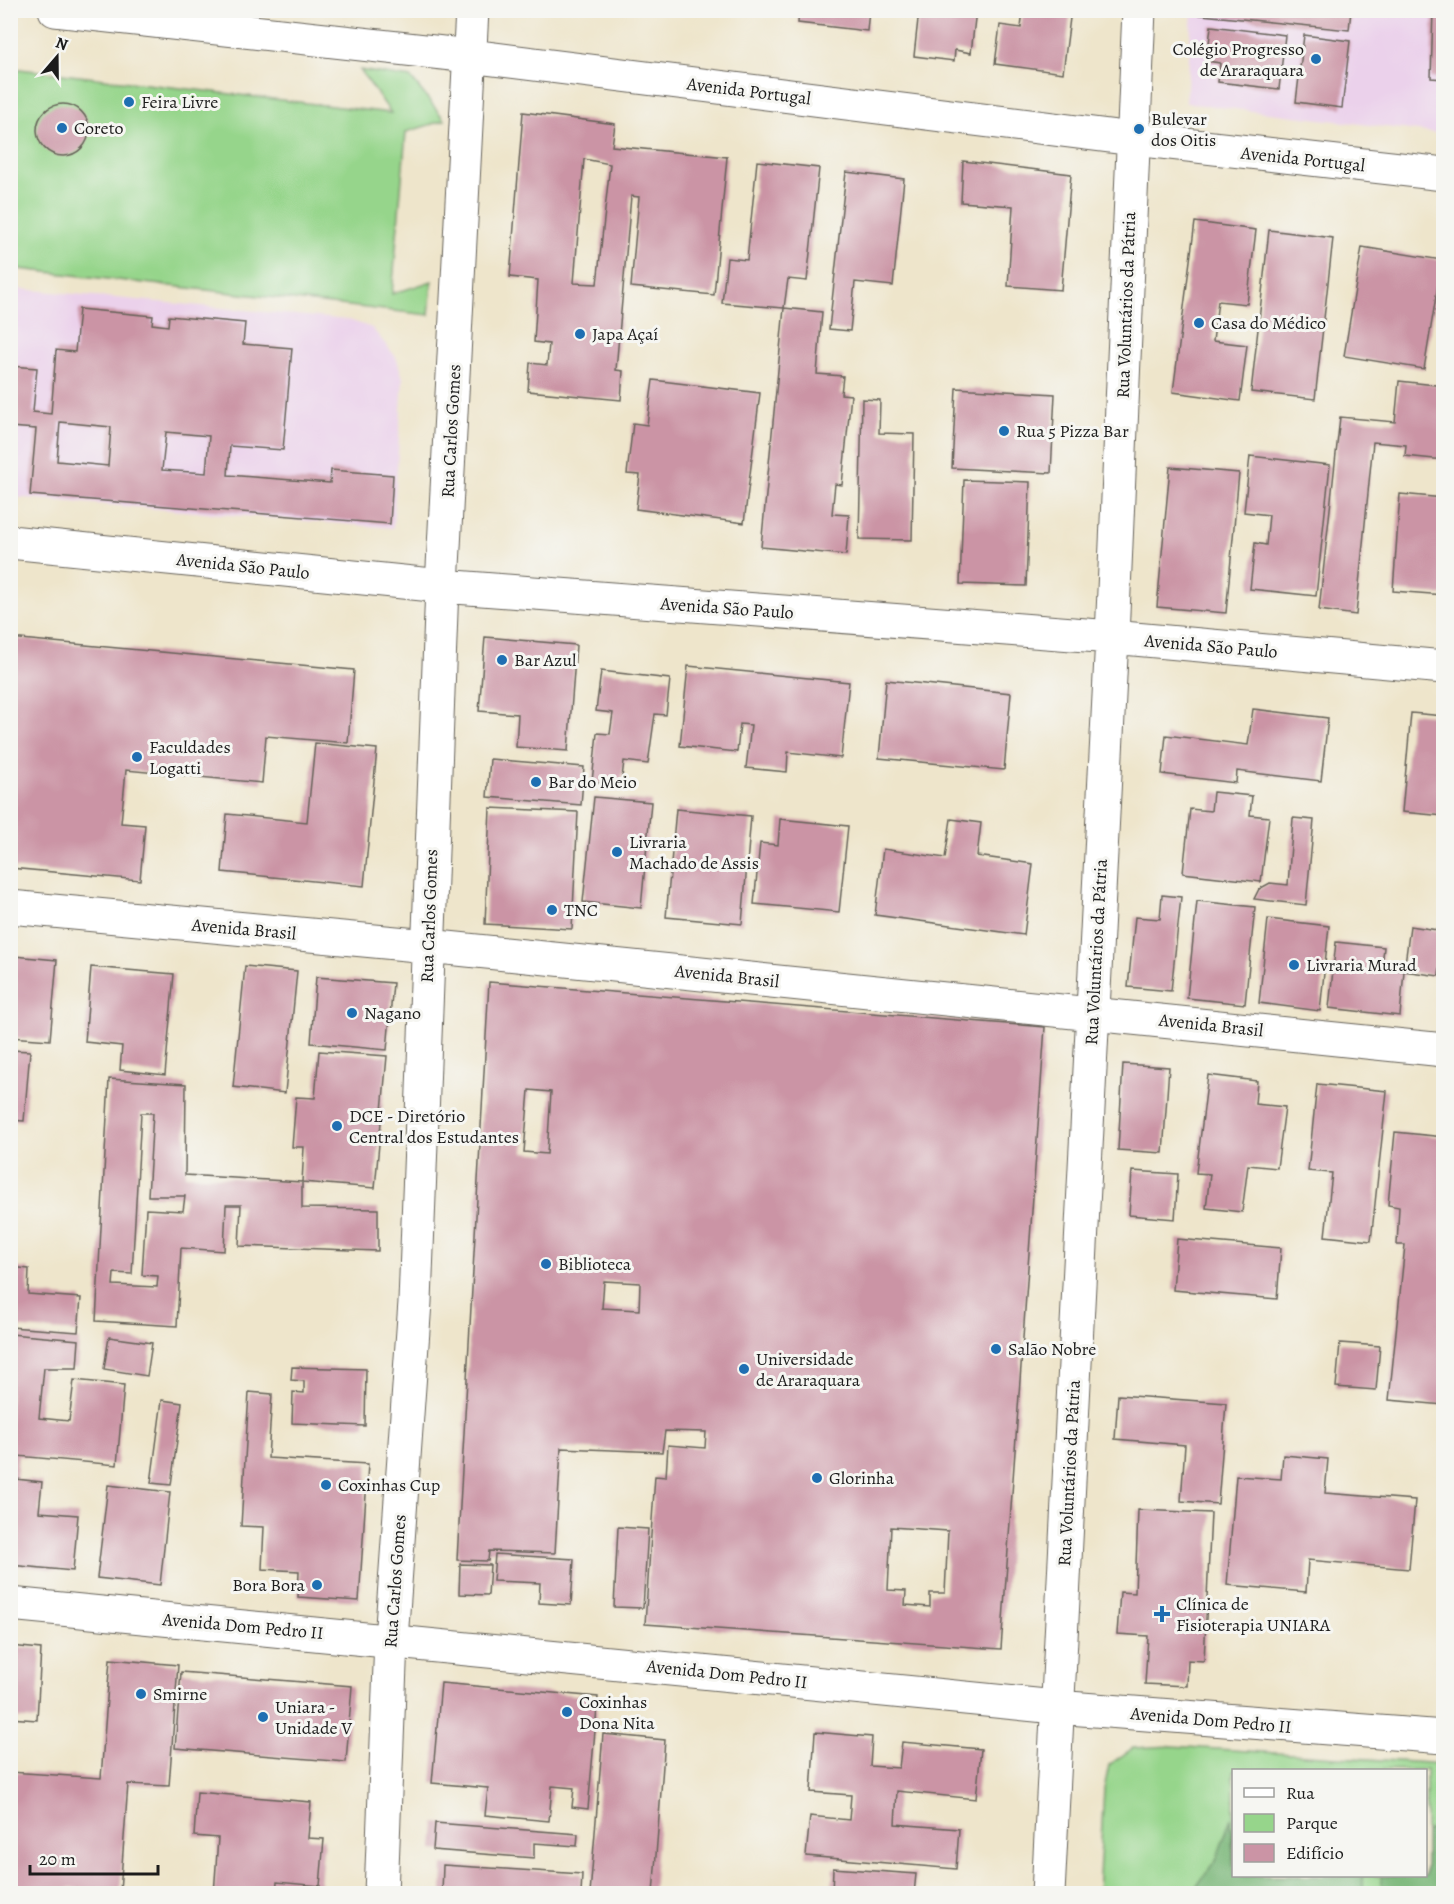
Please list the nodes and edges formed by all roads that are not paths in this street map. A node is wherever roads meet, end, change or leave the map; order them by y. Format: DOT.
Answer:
graph roads {
  1 [pos="55,10"];
  2 [pos="472,10"];
  3 [pos="1139,10"];
  4 [pos="470,56"];
  5 [pos="1133,139"];
  6 [pos="1443,174"];
  7 [pos="10,542"];
  8 [pos="442,586"];
  9 [pos="1112,637"];
  10 [pos="1443,667"];
  11 [pos="10,907"];
  12 [pos="428,946"];
  13 [pos="1094,1012"];
  14 [pos="1443,1050"];
  15 [pos="10,1604"];
  16 [pos="391,1641"];
  17 [pos="1056,1707"];
  18 [pos="1443,1737"];
  19 [pos="381,1893"];
  20 [pos="1048,1893"];
  1 -- 4 [label="street, Avenida Portugal"];
  2 -- 4 [label="street, Rua Carlos Gomes"];
  3 -- 5 [label="street, Rua Voluntários da Pátria"];
  4 -- 5 [label="street, Avenida Portugal"];
  4 -- 8 [label="street, Rua Carlos Gomes"];
  5 -- 6 [label="street, Avenida Portugal"];
  5 -- 9 [label="street, Rua Voluntários da Pátria"];
  7 -- 8 [label="street, Avenida São Paulo"];
  8 -- 9 [label="street, Avenida São Paulo"];
  8 -- 12 [label="street, Rua Carlos Gomes"];
  9 -- 10 [label="street, Avenida São Paulo"];
  9 -- 13 [label="street, Rua Voluntários da Pátria"];
  11 -- 12 [label="street, Avenida Brasil"];
  12 -- 13 [label="street, Avenida Brasil"];
  12 -- 16 [label="street, Rua Carlos Gomes"];
  13 -- 14 [label="street, Avenida Brasil"];
  13 -- 17 [label="street, Rua Voluntários da Pátria"];
  15 -- 16 [label="street, Avenida Dom Pedro II"];
  16 -- 17 [label="street, Avenida Dom Pedro II"];
  16 -- 19 [label="street, Rua Carlos Gomes"];
  17 -- 18 [label="street, Avenida Dom Pedro II"];
  17 -- 20 [label="street, Rua Voluntários da Pátria"];
}
